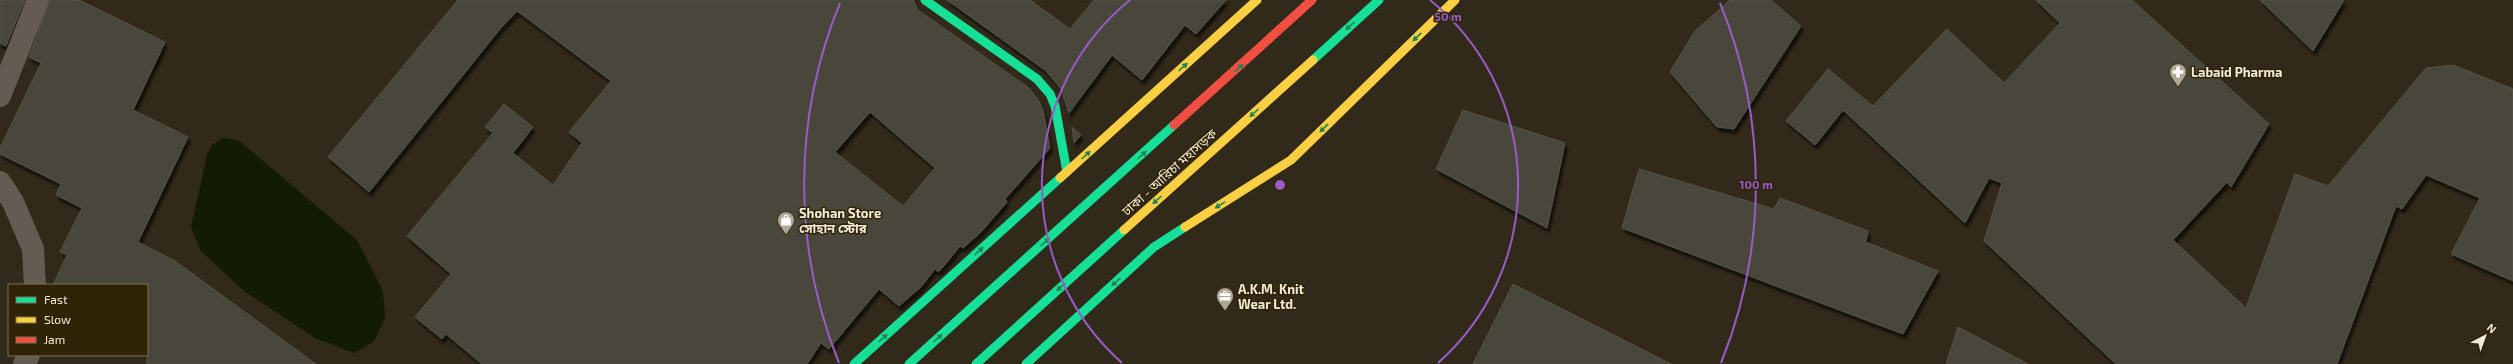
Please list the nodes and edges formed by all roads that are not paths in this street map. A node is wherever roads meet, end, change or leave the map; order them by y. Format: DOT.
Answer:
graph roads {
  1 [pos="38,0"];
  2 [pos="925,0"];
  3 [pos="1257,0"];
  4 [pos="1312,0"];
  5 [pos="1379,0"];
  6 [pos="1455,0"];
  7 [pos="0,96"];
  8 [pos="1067,172"];
  9 [pos="0,182"];
  10 [pos="35,284"];
  11 [pos="854,364"];
  12 [pos="909,364"];
  13 [pos="976,364"];
  14 [pos="1026,364"];
  1 -- 7 [label="street"];
  2 -- 8 [label="main road"];
  8 -- 3 [label="main road, one-way"];
  12 -- 4 [label="main road, one-way"];
  5 -- 13 [label="main road, ঢাকা - আরিচা মহাসড়ক, one-way"];
  6 -- 14 [label="main road, one-way"];
  11 -- 8 [label="main road, one-way"];
  9 -- 10 [label="street"];
}
